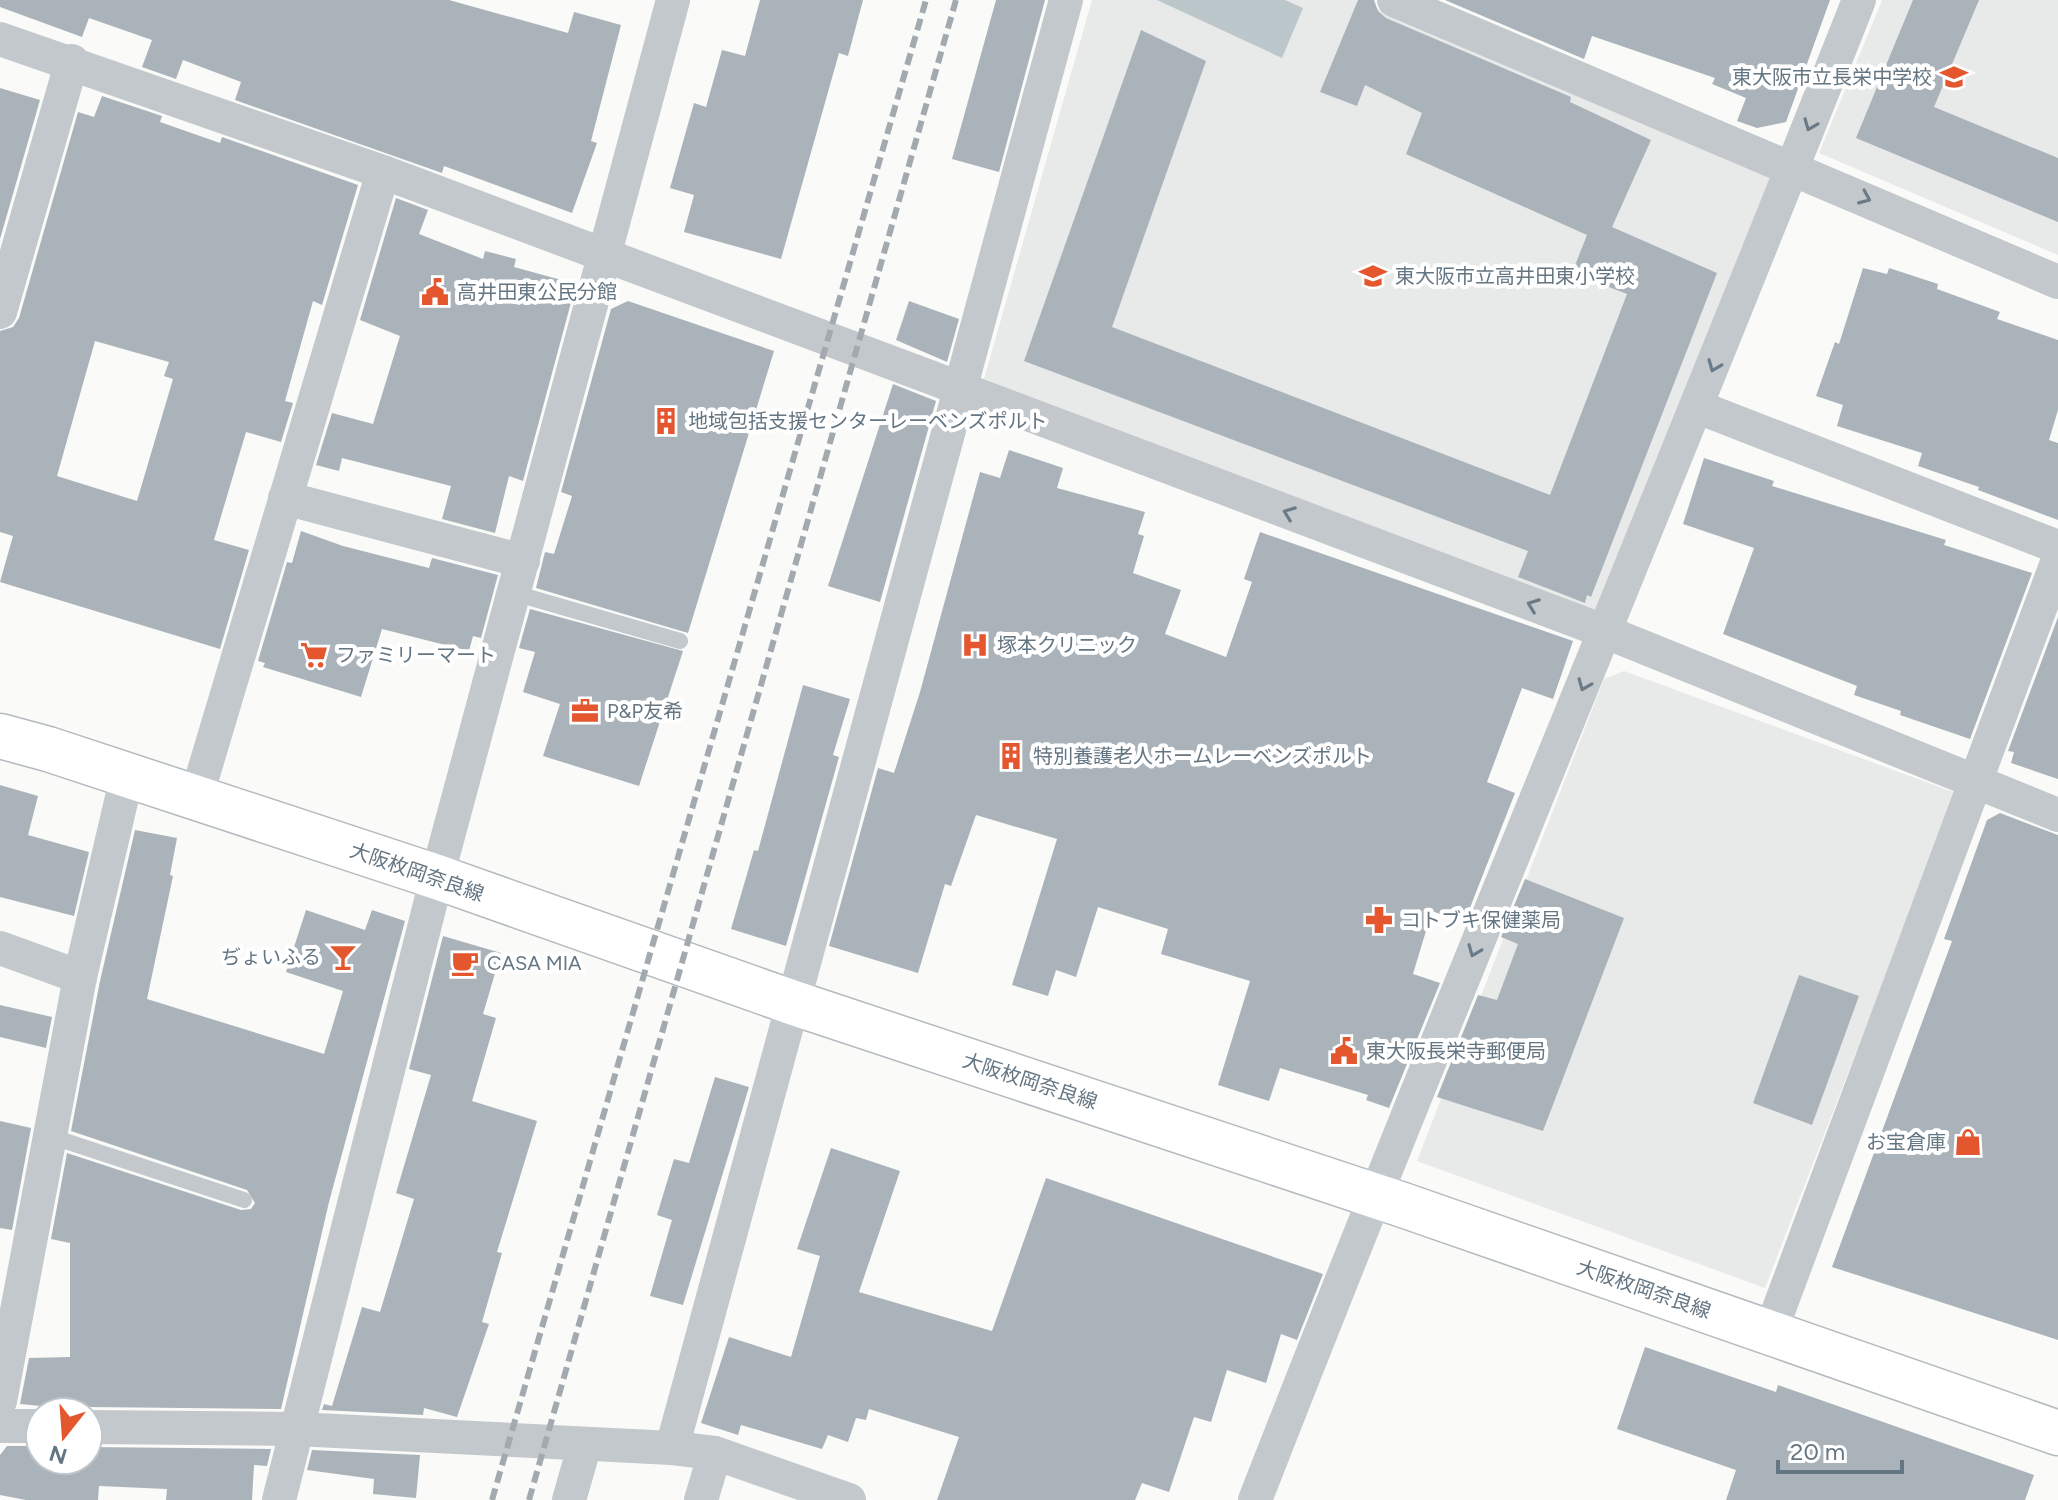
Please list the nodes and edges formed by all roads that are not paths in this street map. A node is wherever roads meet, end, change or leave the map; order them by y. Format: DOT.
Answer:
graph roads {
  1 [pos="673,0"];
  2 [pos="1066,0"];
  3 [pos="1859,0"];
  4 [pos="1407,2"];
  5 [pos="0,39"];
  6 [pos="72,61"];
  7 [pos="1793,168"];
  8 [pos="383,172"];
  9 [pos="605,258"];
  10 [pos="2058,282"];
  11 [pos="0,312"];
  12 [pos="959,388"];
  13 [pos="1698,407"];
  14 [pos="285,498"];
  15 [pos="2058,547"];
  16 [pos="2058,560"];
  17 [pos="518,577"];
  18 [pos="1606,632"];
  19 [pos="680,641"];
  20 [pos="0,736"];
  21 [pos="127,776"];
  22 [pos="1976,785"];
  23 [pos="196,798"];
  24 [pos="2058,815"];
  25 [pos="437,877"];
  26 [pos="0,948"];
  27 [pos="80,977"];
  28 [pos="794,1003"];
  29 [pos="50,1136"];
  30 [pos="1374,1195"];
  31 [pos="244,1200"];
  32 [pos="1770,1333"];
  33 [pos="0,1401"];
  34 [pos="0,1426"];
  35 [pos="24,1426"];
  36 [pos="104,1427"];
  37 [pos="296,1429"];
  38 [pos="2058,1433"];
  39 [pos="585,1444"];
  40 [pos="672,1448"];
  41 [pos="715,1453"];
  42 [pos="279,1500"];
  43 [pos="569,1500"];
  44 [pos="701,1500"];
  45 [pos="849,1500"];
  46 [pos="1255,1500"];
  1 -- 9 [label="street"];
  2 -- 12 [label="street"];
  3 -- 7 [label="street, one-way"];
  4 -- 7 [label="street"];
  5 -- 6 [label="street"];
  6 -- 8 [label="street"];
  6 -- 11 [label="street"];
  7 -- 10 [label="street, one-way"];
  7 -- 13 [label="street, one-way"];
  8 -- 9 [label="street"];
  8 -- 14 [label="street"];
  9 -- 12 [label="street"];
  9 -- 17 [label="street"];
  18 -- 12 [label="street, one-way"];
  12 -- 28 [label="street"];
  13 -- 15 [label="street"];
  13 -- 18 [label="street"];
  14 -- 17 [label="street"];
  14 -- 23 [label="street"];
  16 -- 22 [label="street"];
  17 -- 19 [label="lane"];
  17 -- 25 [label="street"];
  18 -- 22 [label="street"];
  18 -- 30 [label="street, one-way"];
  20 -- 21 [label="main road, 大阪枚岡奈良線"];
  21 -- 23 [label="main road, 大阪枚岡奈良線"];
  21 -- 27 [label="street"];
  22 -- 24 [label="street"];
  22 -- 32 [label="street"];
  23 -- 25 [label="main road, 大阪枚岡奈良線"];
  25 -- 28 [label="main road, 大阪枚岡奈良線"];
  25 -- 37 [label="street"];
  26 -- 27 [label="street"];
  27 -- 29 [label="street"];
  28 -- 30 [label="main road, 大阪枚岡奈良線"];
  28 -- 40 [label="street"];
  29 -- 31 [label="lane"];
  29 -- 33 [label="street"];
  30 -- 32 [label="main road, 大阪枚岡奈良線"];
  30 -- 46 [label="street"];
  32 -- 38 [label="main road, 大阪枚岡奈良線"];
  34 -- 35 [label="street"];
  36 -- 37 [label="street"];
  37 -- 39 [label="street"];
  37 -- 42 [label="street"];
  39 -- 40 [label="street"];
  39 -- 43 [label="street"];
  40 -- 41 [label="street"];
  41 -- 44 [label="street"];
  41 -- 45 [label="street"];
}
